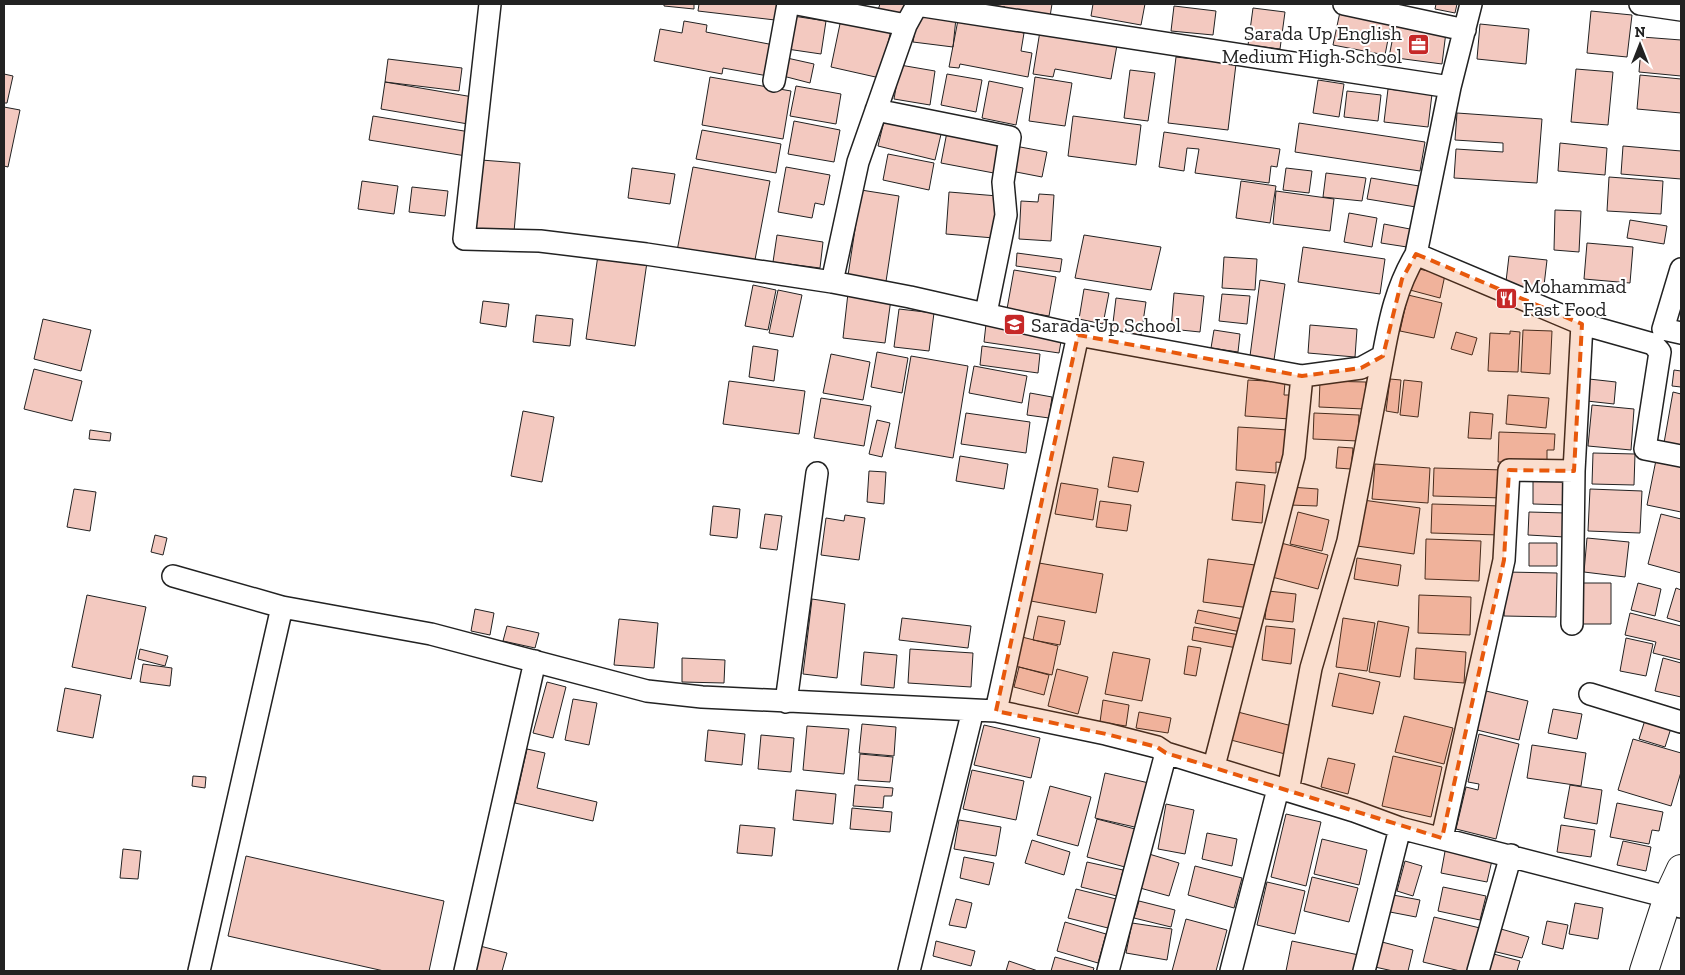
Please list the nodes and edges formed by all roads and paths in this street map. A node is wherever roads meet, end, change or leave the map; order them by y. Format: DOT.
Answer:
graph roads {
  1 [pos="490,4"];
  2 [pos="788,4"];
  3 [pos="797,4"];
  4 [pos="917,4"];
  5 [pos="1344,4"];
  6 [pos="1472,4"];
  7 [pos="1640,4"];
  8 [pos="1681,10"];
  9 [pos="906,26"];
  10 [pos="1465,30"];
  11 [pos="774,81"];
  12 [pos="1450,87"];
  13 [pos="876,110"];
  14 [pos="1416,254"];
  15 [pos="1681,269"];
  16 [pos="832,282"];
  17 [pos="986,314"];
  18 [pos="1582,324"];
  19 [pos="1681,333"];
  20 [pos="1078,335"];
  21 [pos="1383,356"];
  22 [pos="1302,376"];
  23 [pos="1681,456"];
  24 [pos="1574,471"];
  25 [pos="818,473"];
  26 [pos="173,576"];
  27 [pos="282,607"];
  28 [pos="1572,624"];
  29 [pos="535,661"];
  30 [pos="1590,694"];
  31 [pos="786,702"];
  32 [pos="973,710"];
  33 [pos="996,711"];
  34 [pos="1681,722"];
  35 [pos="1166,754"];
  36 [pos="1214,766"];
  37 [pos="1283,790"];
  38 [pos="1400,828"];
  39 [pos="1442,838"];
  40 [pos="1511,855"];
  41 [pos="1681,869"];
  42 [pos="1674,902"];
  43 [pos="199,971"];
  44 [pos="465,971"];
  45 [pos="909,971"];
  46 [pos="1108,971"];
  47 [pos="1231,971"];
  48 [pos="1364,971"];
  49 [pos="1478,971"];
  50 [pos="1644,971"];
  1 -- 16 [label="street"];
  2 -- 11 [label="street"];
  3 -- 9 [label="street"];
  4 -- 9 [label="street"];
  4 -- 12 [label="street"];
  5 -- 10 [label="street"];
  6 -- 10 [label="street"];
  7 -- 8 [label="street"];
  9 -- 13 [label="street"];
  10 -- 12 [label="street"];
  12 -- 14 [label="street"];
  13 -- 16 [label="street"];
  13 -- 17 [label="street"];
  14 -- 18 [label="street"];
  14 -- 21 [label="street"];
  15 -- 19 [label="street"];
  16 -- 17 [label="street"];
  17 -- 20 [label="street"];
  18 -- 23 [label="street"];
  18 -- 24 [label="street"];
  20 -- 22 [label="street"];
  20 -- 33 [label="street"];
  21 -- 22 [label="street"];
  21 -- 37 [label="street"];
  22 -- 36 [label="street"];
  24 -- 28 [label="street"];
  24 -- 39 [label="street"];
  25 -- 31 [label="street"];
  26 -- 27 [label="street"];
  27 -- 29 [label="street"];
  27 -- 43 [label="street"];
  29 -- 31 [label="street"];
  29 -- 44 [label="street"];
  30 -- 34 [label="street"];
  31 -- 32 [label="street"];
  32 -- 33 [label="street"];
  32 -- 45 [label="street"];
  33 -- 35 [label="street"];
  35 -- 36 [label="street"];
  35 -- 46 [label="street"];
  36 -- 37 [label="street"];
  37 -- 38 [label="street"];
  37 -- 47 [label="street"];
  38 -- 39 [label="street"];
  38 -- 48 [label="street"];
  39 -- 40 [label="street"];
  40 -- 42 [label="street"];
  40 -- 49 [label="street"];
  41 -- 42 [label="main road"];
  42 -- 50 [label="main road"];
}
